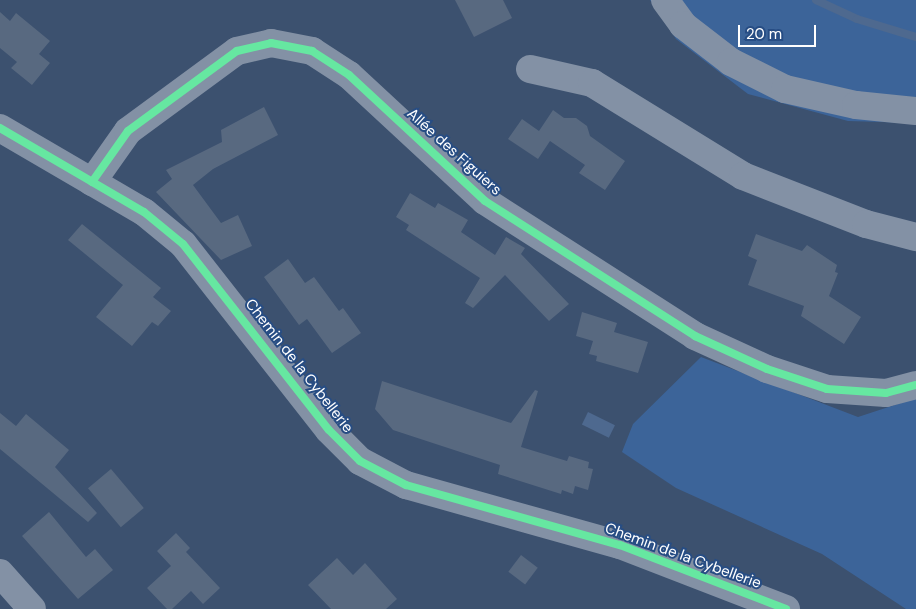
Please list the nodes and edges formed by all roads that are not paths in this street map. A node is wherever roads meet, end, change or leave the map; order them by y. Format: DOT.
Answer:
graph roads {
  1 [pos="665,0"];
  2 [pos="530,69"];
  3 [pos="916,111"];
  4 [pos="0,128"];
  5 [pos="92,182"];
  6 [pos="916,236"];
  7 [pos="916,385"];
  8 [pos="0,573"];
  9 [pos="32,609"];
  10 [pos="786,609"];
  1 -- 3 [label="street"];
  2 -- 6 [label="street"];
  4 -- 5 [label="street, Chemin de la Cybellerie"];
  5 -- 7 [label="street, Allée des Figuiers"];
  5 -- 10 [label="street, Chemin de la Cybellerie"];
  8 -- 9 [label="street"];
}
